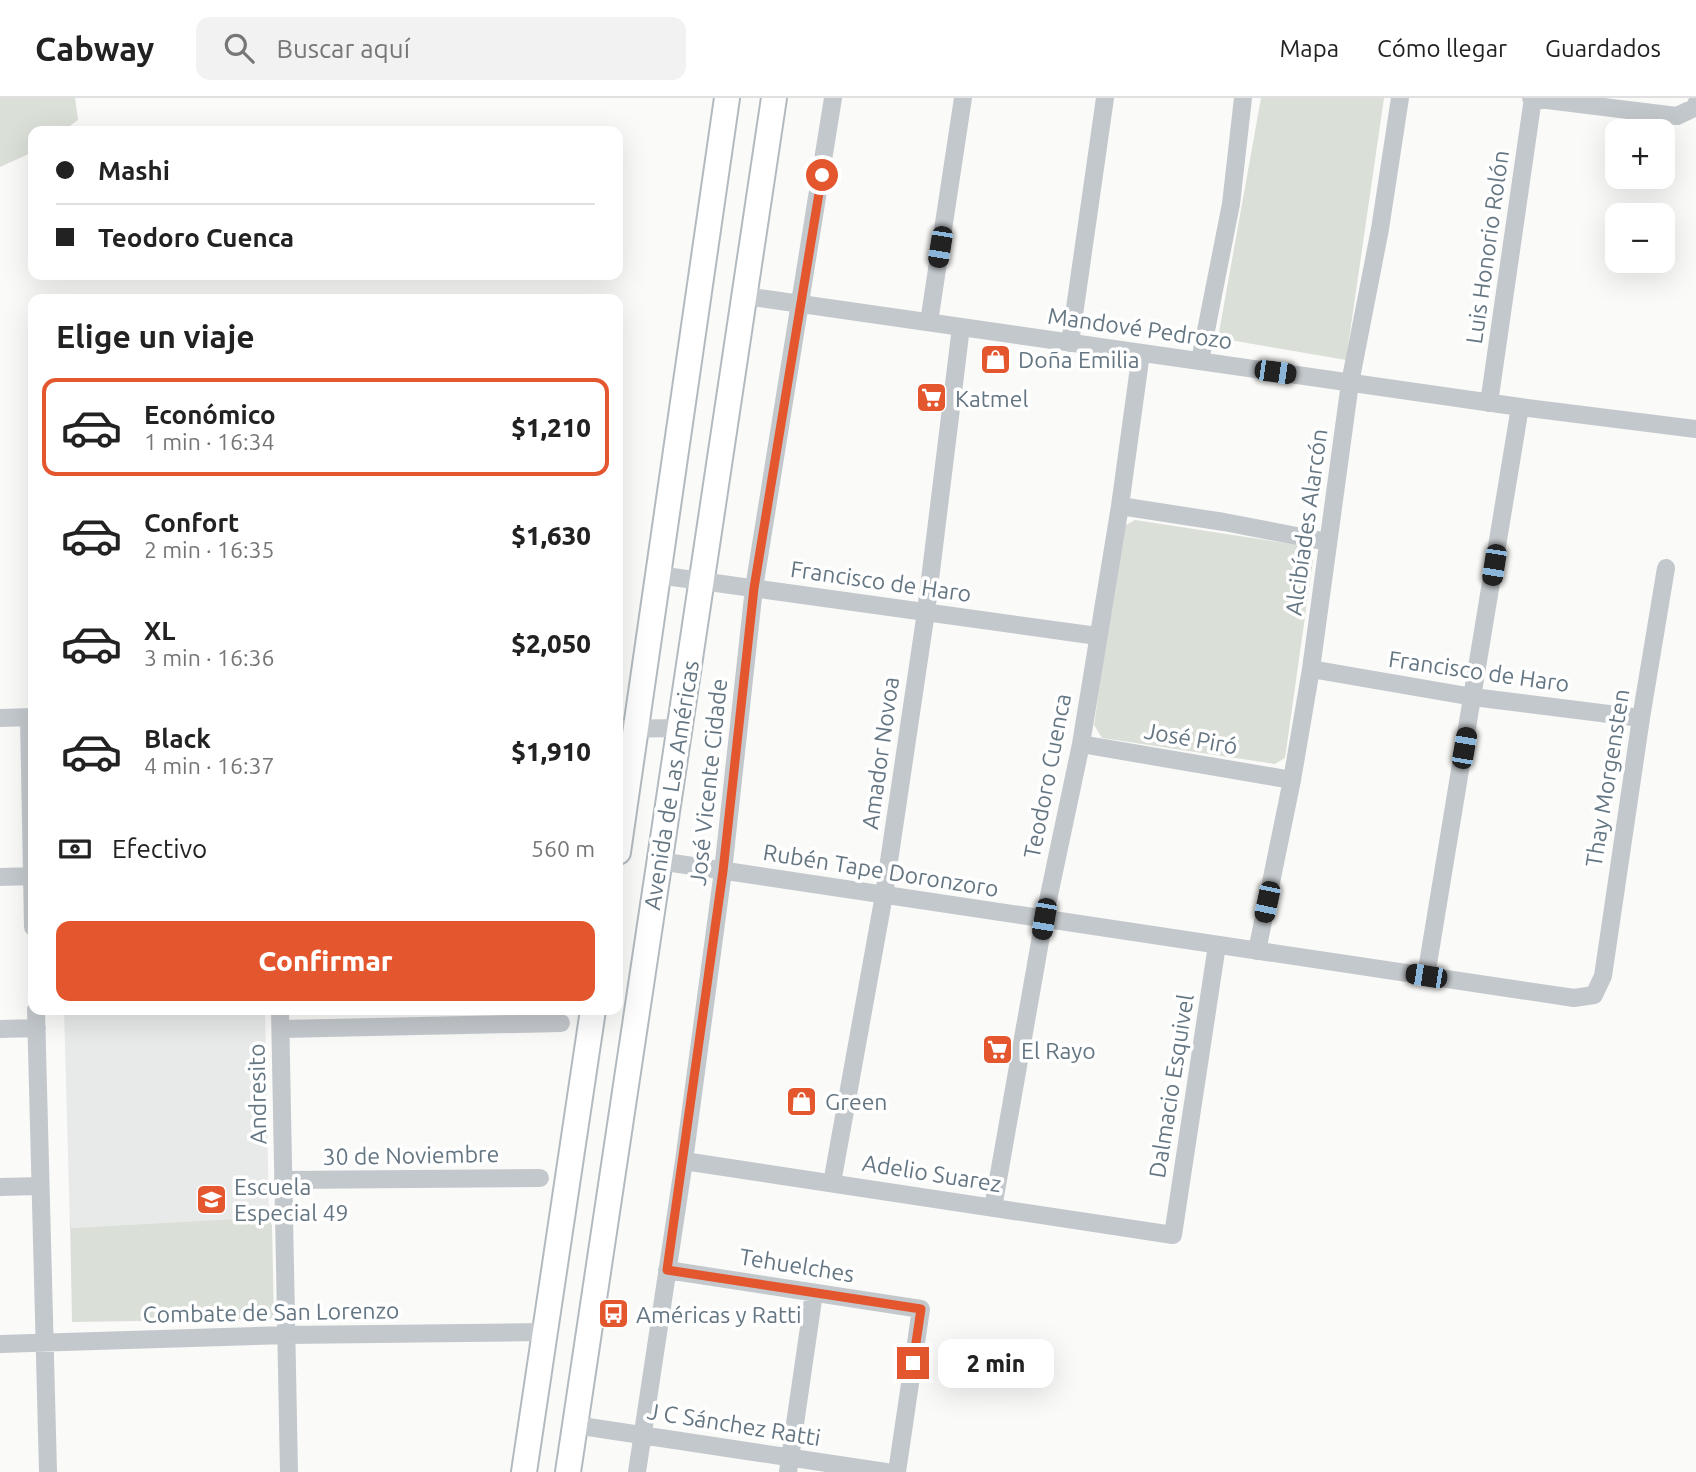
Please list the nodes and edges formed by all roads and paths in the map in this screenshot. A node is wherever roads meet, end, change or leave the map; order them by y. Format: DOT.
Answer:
graph roads {
  1 [pos="727,98"];
  2 [pos="774,98"];
  3 [pos="833,98"];
  4 [pos="963,98"];
  5 [pos="1105,98"];
  6 [pos="1243,98"];
  7 [pos="1400,98"];
  8 [pos="1533,98"];
  9 [pos="1696,104"];
  10 [pos="745,296"];
  11 [pos="802,304"];
  12 [pos="929,322"];
  13 [pos="961,327"];
  14 [pos="1070,343"];
  15 [pos="1141,353"];
  16 [pos="1200,361"];
  17 [pos="1350,383"];
  18 [pos="1489,403"];
  19 [pos="1520,407"];
  20 [pos="1696,429"];
  21 [pos="1119,506"];
  22 [pos="1328,541"];
  23 [pos="1666,568"];
  24 [pos="658,575"];
  25 [pos="702,581"];
  26 [pos="754,588"];
  27 [pos="926,612"];
  28 [pos="1097,636"];
  29 [pos="1311,669"];
  30 [pos="1473,697"];
  31 [pos="28,717"];
  32 [pos="0,718"];
  33 [pos="1641,718"];
  34 [pos="679,728"];
  35 [pos="627,729"];
  36 [pos="1081,744"];
  37 [pos="1292,780"];
  38 [pos="623,784"];
  39 [pos="659,861"];
  40 [pos="723,871"];
  41 [pos="28,876"];
  42 [pos="0,877"];
  43 [pos="884,895"];
  44 [pos="1044,919"];
  45 [pos="1217,945"];
  46 [pos="1257,951"];
  47 [pos="1426,976"];
  48 [pos="1594,995"];
  49 [pos="280,1015"];
  50 [pos="592,1015"];
  51 [pos="36,1019"];
  52 [pos="561,1023"];
  53 [pos="0,1029"];
  54 [pos="281,1029"];
  55 [pos="684,1161"];
  56 [pos="540,1178"];
  57 [pos="283,1180"];
  58 [pos="832,1183"];
  59 [pos="40,1186"];
  60 [pos="0,1187"];
  61 [pos="993,1208"];
  62 [pos="1172,1235"];
  63 [pos="667,1270"];
  64 [pos="814,1293"];
  65 [pos="543,1332"];
  66 [pos="286,1335"];
  67 [pos="0,1344"];
  68 [pos="44,1344"];
  69 [pos="575,1424"];
  70 [pos="642,1435"];
  71 [pos="789,1465"];
  72 [pos="48,1472"];
  73 [pos="289,1472"];
  74 [pos="524,1472"];
  75 [pos="568,1472"];
  76 [pos="637,1472"];
  77 [pos="886,1472"];
  78 [pos="897,1472"];
  1 -- 24 [label="main road, Avenida de Las Américas"];
  2 -- 10 [label="main road, Avenida de Las Américas"];
  3 -- 11 [label="street, José Vicente Cidade"];
  4 -- 12 [label="street"];
  5 -- 14 [label="street"];
  6 -- 16 [label="street"];
  7 -- 17 [label="street, Alcibíades Alarcón"];
  8 -- 9 [label="street"];
  8 -- 18 [label="street, Luis Honorio Rolón"];
  10 -- 11 [label="street, Mandové Pedrozo"];
  10 -- 25 [label="main road, Avenida de Las Américas"];
  11 -- 12 [label="street, Mandové Pedrozo"];
  11 -- 26 [label="street, José Vicente Cidade"];
  12 -- 13 [label="street, Mandové Pedrozo"];
  13 -- 14 [label="street, Mandové Pedrozo"];
  13 -- 27 [label="street, Amador Novoa"];
  14 -- 15 [label="street, Mandové Pedrozo"];
  15 -- 16 [label="street, Mandové Pedrozo"];
  15 -- 21 [label="street, Teodoro Cuenca"];
  16 -- 17 [label="street, Mandové Pedrozo"];
  17 -- 18 [label="street, Mandové Pedrozo"];
  17 -- 22 [label="street, Alcibíades Alarcón"];
  18 -- 19 [label="street, Mandové Pedrozo"];
  19 -- 20 [label="street, Mandové Pedrozo"];
  19 -- 30 [label="street"];
  21 -- 22 [label="street"];
  21 -- 28 [label="street, Teodoro Cuenca"];
  22 -- 29 [label="street, Alcibíades Alarcón"];
  23 -- 33 [label="street, Thay Morgensten"];
  24 -- 25 [label="street, Francisco de Haro"];
  24 -- 35 [label="main road, Avenida de Las Américas"];
  25 -- 26 [label="street, Francisco de Haro"];
  25 -- 34 [label="main road, Avenida de Las Américas"];
  26 -- 27 [label="street, Francisco de Haro"];
  26 -- 40 [label="street, José Vicente Cidade"];
  27 -- 28 [label="street, Francisco de Haro"];
  27 -- 43 [label="street, Amador Novoa"];
  28 -- 36 [label="street, Teodoro Cuenca"];
  29 -- 30 [label="street, Francisco de Haro"];
  29 -- 37 [label="street, Alcibíades Alarcón"];
  30 -- 33 [label="street, Francisco de Haro"];
  30 -- 47 [label="street"];
  31 -- 32 [label="street"];
  33 -- 48 [label="street, Thay Morgensten"];
  34 -- 35 [label="street"];
  34 -- 39 [label="main road, Avenida de Las Américas"];
  35 -- 38 [label="main road, Avenida de Las Américas"];
  36 -- 37 [label="street, José Piró"];
  36 -- 44 [label="street, Teodoro Cuenca"];
  37 -- 46 [label="street, Alcibíades Alarcón"];
  39 -- 40 [label="street, Rubén Tape Doronzoro"];
  39 -- 69 [label="main road, Avenida de Las Américas"];
  40 -- 43 [label="street, Rubén Tape Doronzoro"];
  40 -- 55 [label="street, José Vicente Cidade"];
  41 -- 42 [label="street"];
  43 -- 44 [label="street, Rubén Tape Doronzoro"];
  43 -- 58 [label="street, Amador Novoa"];
  44 -- 45 [label="street, Rubén Tape Doronzoro"];
  44 -- 61 [label="street, Teodoro Cuenca"];
  45 -- 46 [label="street, Rubén Tape Doronzoro"];
  45 -- 62 [label="street, Dalmacio Esquivel"];
  46 -- 47 [label="street, Rubén Tape Doronzoro"];
  47 -- 48 [label="street, Rubén Tape Doronzoro"];
  49 -- 54 [label="street, Andresito"];
  50 -- 65 [label="main road"];
  51 -- 53 [label="street"];
  51 -- 59 [label="street"];
  52 -- 54 [label="street"];
  54 -- 57 [label="street, Andresito"];
  55 -- 58 [label="street, Adelio Suarez"];
  55 -- 63 [label="street, José Vicente Cidade"];
  56 -- 57 [label="street, 30 de Noviembre"];
  57 -- 66 [label="street, Andresito"];
  58 -- 61 [label="street, Adelio Suarez"];
  59 -- 60 [label="street"];
  59 -- 68 [label="street"];
  61 -- 62 [label="street, Adelio Suarez"];
  63 -- 64 [label="street, Tehuelches"];
  63 -- 70 [label="street, José Vicente Cidade"];
  64 -- 71 [label="street"];
  64 -- 78 [label="street, Tehuelches"];
  65 -- 66 [label="street, Combate de San Lorenzo"];
  65 -- 74 [label="main road"];
  66 -- 68 [label="street, Combate de San Lorenzo"];
  66 -- 73 [label="street, Andresito"];
  67 -- 68 [label="street, Combate de San Lorenzo"];
  68 -- 72 [label="street"];
  69 -- 70 [label="street, J C Sánchez Ratti"];
  69 -- 75 [label="main road, Avenida de Las Américas"];
  70 -- 71 [label="street, J C Sánchez Ratti"];
  70 -- 76 [label="street, José Vicente Cidade"];
  71 -- 77 [label="street, J C Sánchez Ratti"];
}
